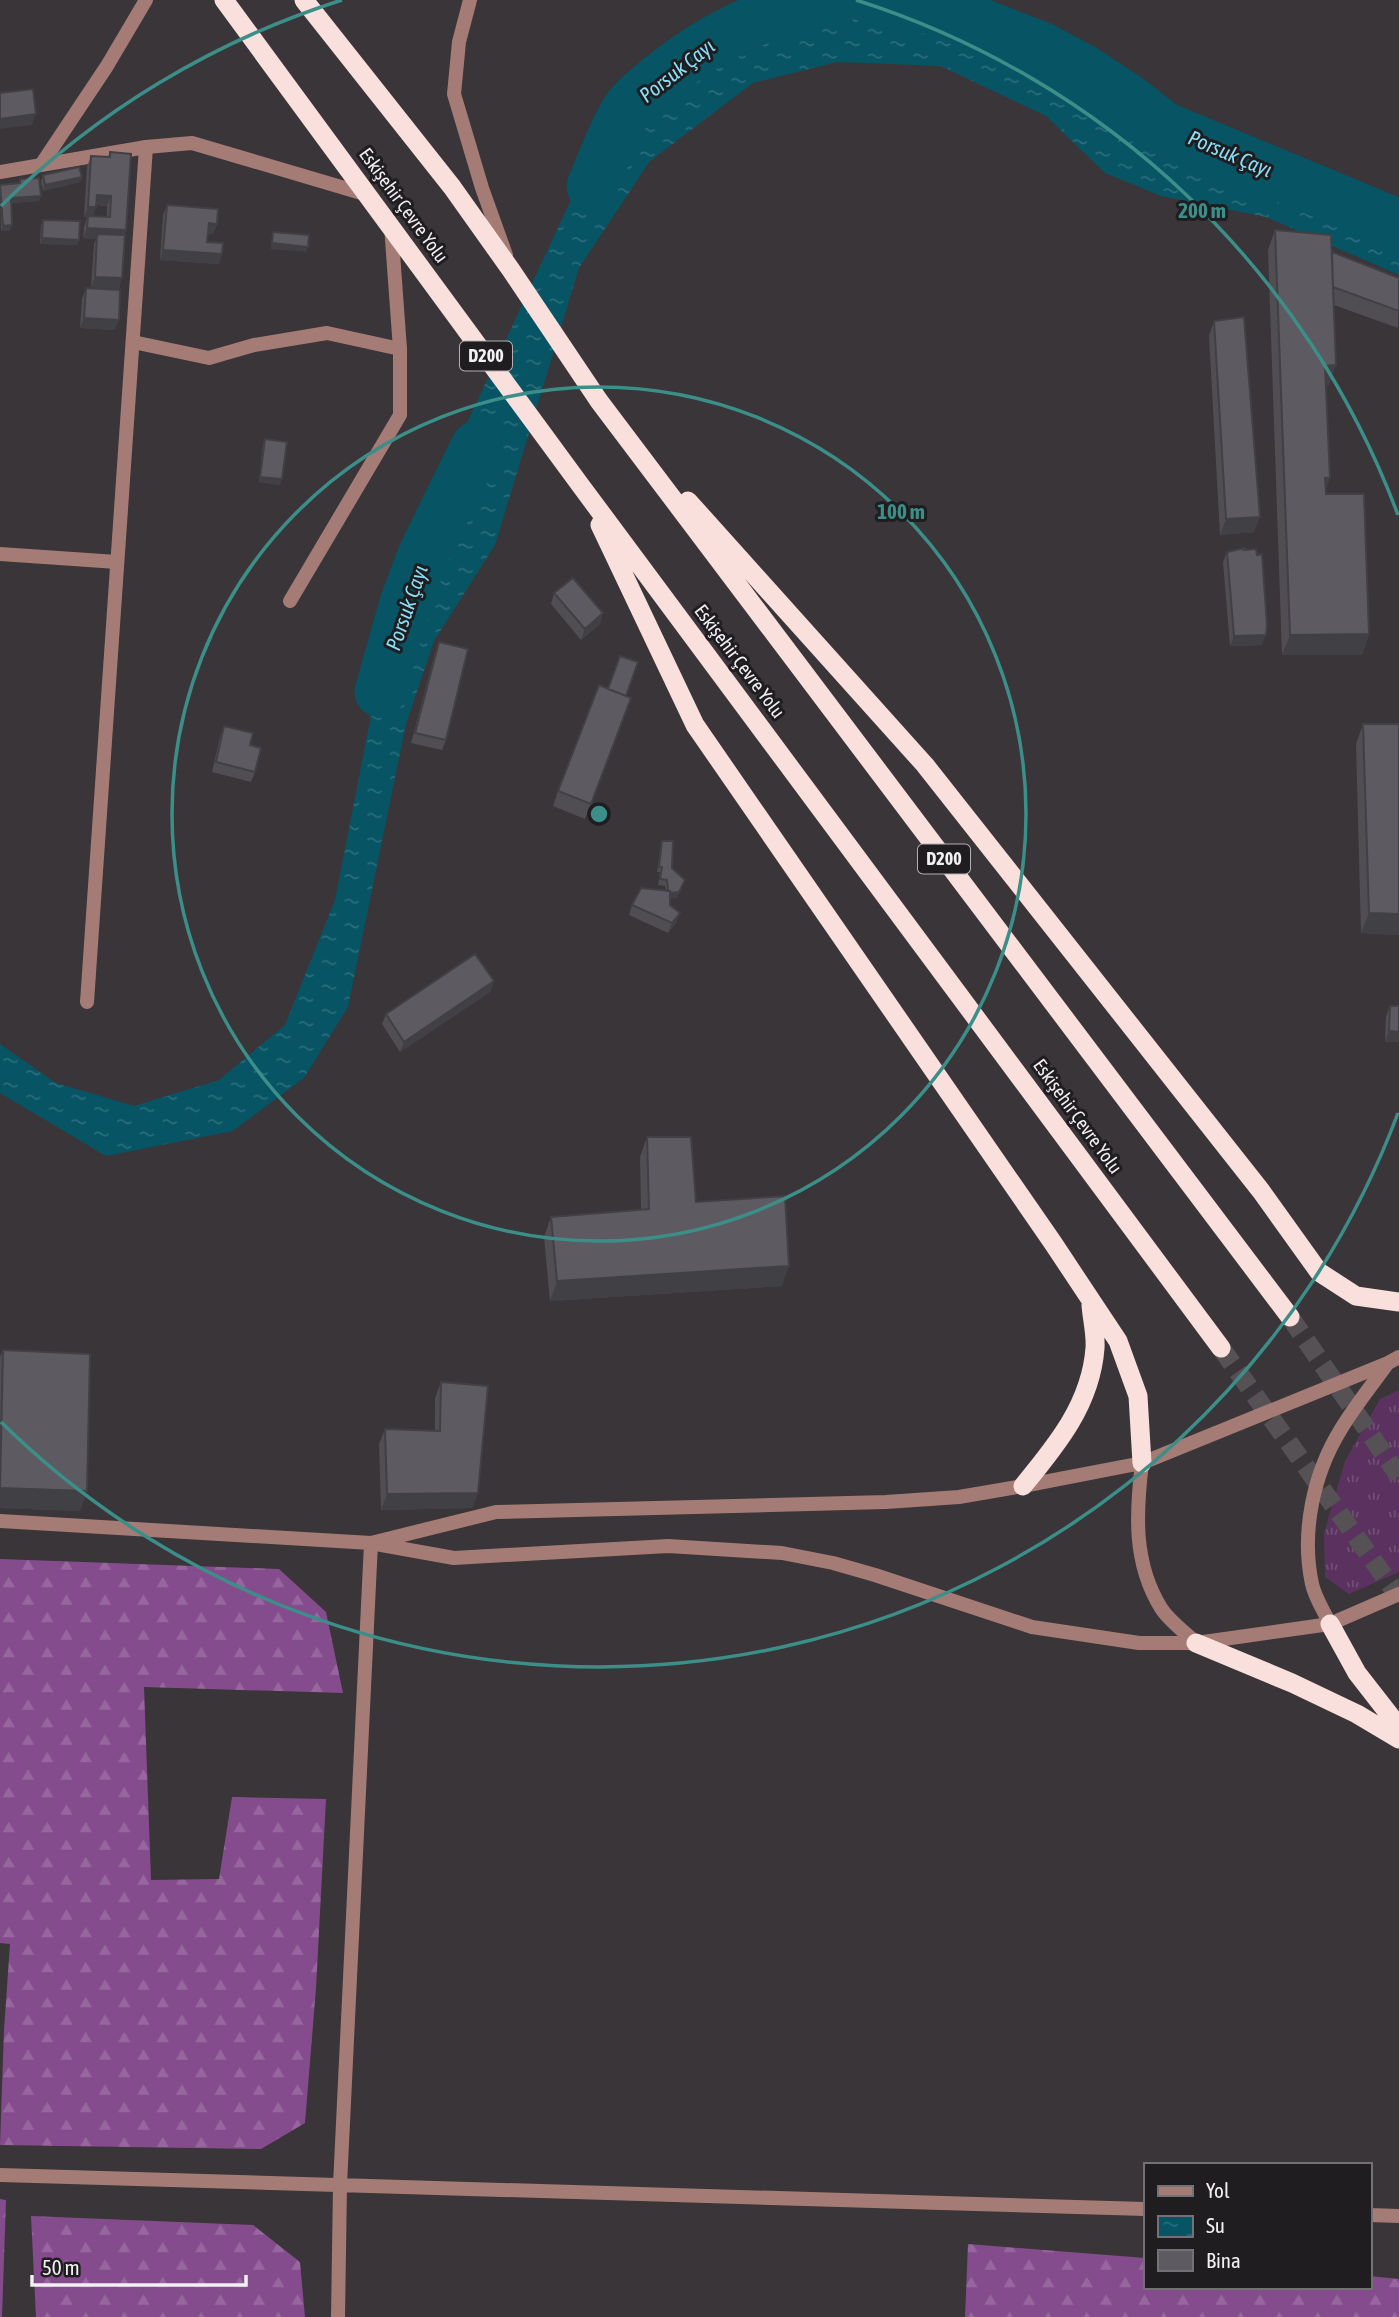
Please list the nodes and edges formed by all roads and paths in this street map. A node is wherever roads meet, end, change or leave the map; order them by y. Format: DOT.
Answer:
graph roads {
  1 [pos="146,0"];
  2 [pos="224,0"];
  3 [pos="304,0"];
  4 [pos="470,0"];
  5 [pos="146,147"];
  6 [pos="41,165"];
  7 [pos="0,172"];
  8 [pos="369,196"];
  9 [pos="391,226"];
  10 [pos="511,270"];
  11 [pos="132,342"];
  12 [pos="400,349"];
  13 [pos="598,401"];
  14 [pos="581,486"];
  15 [pos="0,554"];
  16 [pos="117,562"];
  17 [pos="290,601"];
  18 [pos="87,1002"];
  19 [pos="1091,1300"];
  20 [pos="1399,1302"];
  21 [pos="1290,1317"];
  22 [pos="1221,1348"];
  23 [pos="1393,1360"];
  24 [pos="1142,1463"];
  25 [pos="1023,1486"];
  26 [pos="0,1521"];
  27 [pos="371,1543"];
  28 [pos="1399,1594"];
  29 [pos="1330,1624"];
  30 [pos="1196,1643"];
  31 [pos="1399,1727"];
  32 [pos="1399,1739"];
  33 [pos="0,2175"];
  34 [pos="340,2185"];
  35 [pos="1144,2209"];
  36 [pos="1371,2215"];
  37 [pos="1399,2216"];
  38 [pos="338,2317"];
  1 -- 6 [label="street"];
  2 -- 8 [label="highway, Eskişehir Çevre Yolu / D200"];
  3 -- 10 [label="highway, D200"];
  4 -- 10 [label="street"];
  5 -- 6 [label="street"];
  5 -- 8 [label="street"];
  5 -- 11 [label="street"];
  6 -- 7 [label="street"];
  8 -- 9 [label="highway, Eskişehir Çevre Yolu / D200"];
  9 -- 12 [label="street"];
  9 -- 14 [label="highway, Eskişehir Çevre Yolu / D200"];
  10 -- 13 [label="highway, D200"];
  11 -- 12 [label="street"];
  11 -- 16 [label="street"];
  12 -- 17 [label="street"];
  13 -- 20 [label="highway"];
  13 -- 21 [label="highway, D200"];
  14 -- 19 [label="highway"];
  14 -- 22 [label="highway, Eskişehir Çevre Yolu / D200"];
  15 -- 16 [label="street"];
  16 -- 18 [label="street"];
  19 -- 24 [label="highway"];
  19 -- 25 [label="highway"];
  23 -- 24 [label="street"];
  23 -- 29 [label="street"];
  24 -- 25 [label="street"];
  24 -- 30 [label="street"];
  25 -- 27 [label="street"];
  26 -- 27 [label="street"];
  27 -- 30 [label="street"];
  27 -- 34 [label="street"];
  28 -- 29 [label="street"];
  29 -- 30 [label="street"];
  29 -- 31 [label="highway"];
  30 -- 32 [label="highway"];
  33 -- 34 [label="street"];
  34 -- 35 [label="street"];
  34 -- 38 [label="street"];
  36 -- 37 [label="street"];
}
